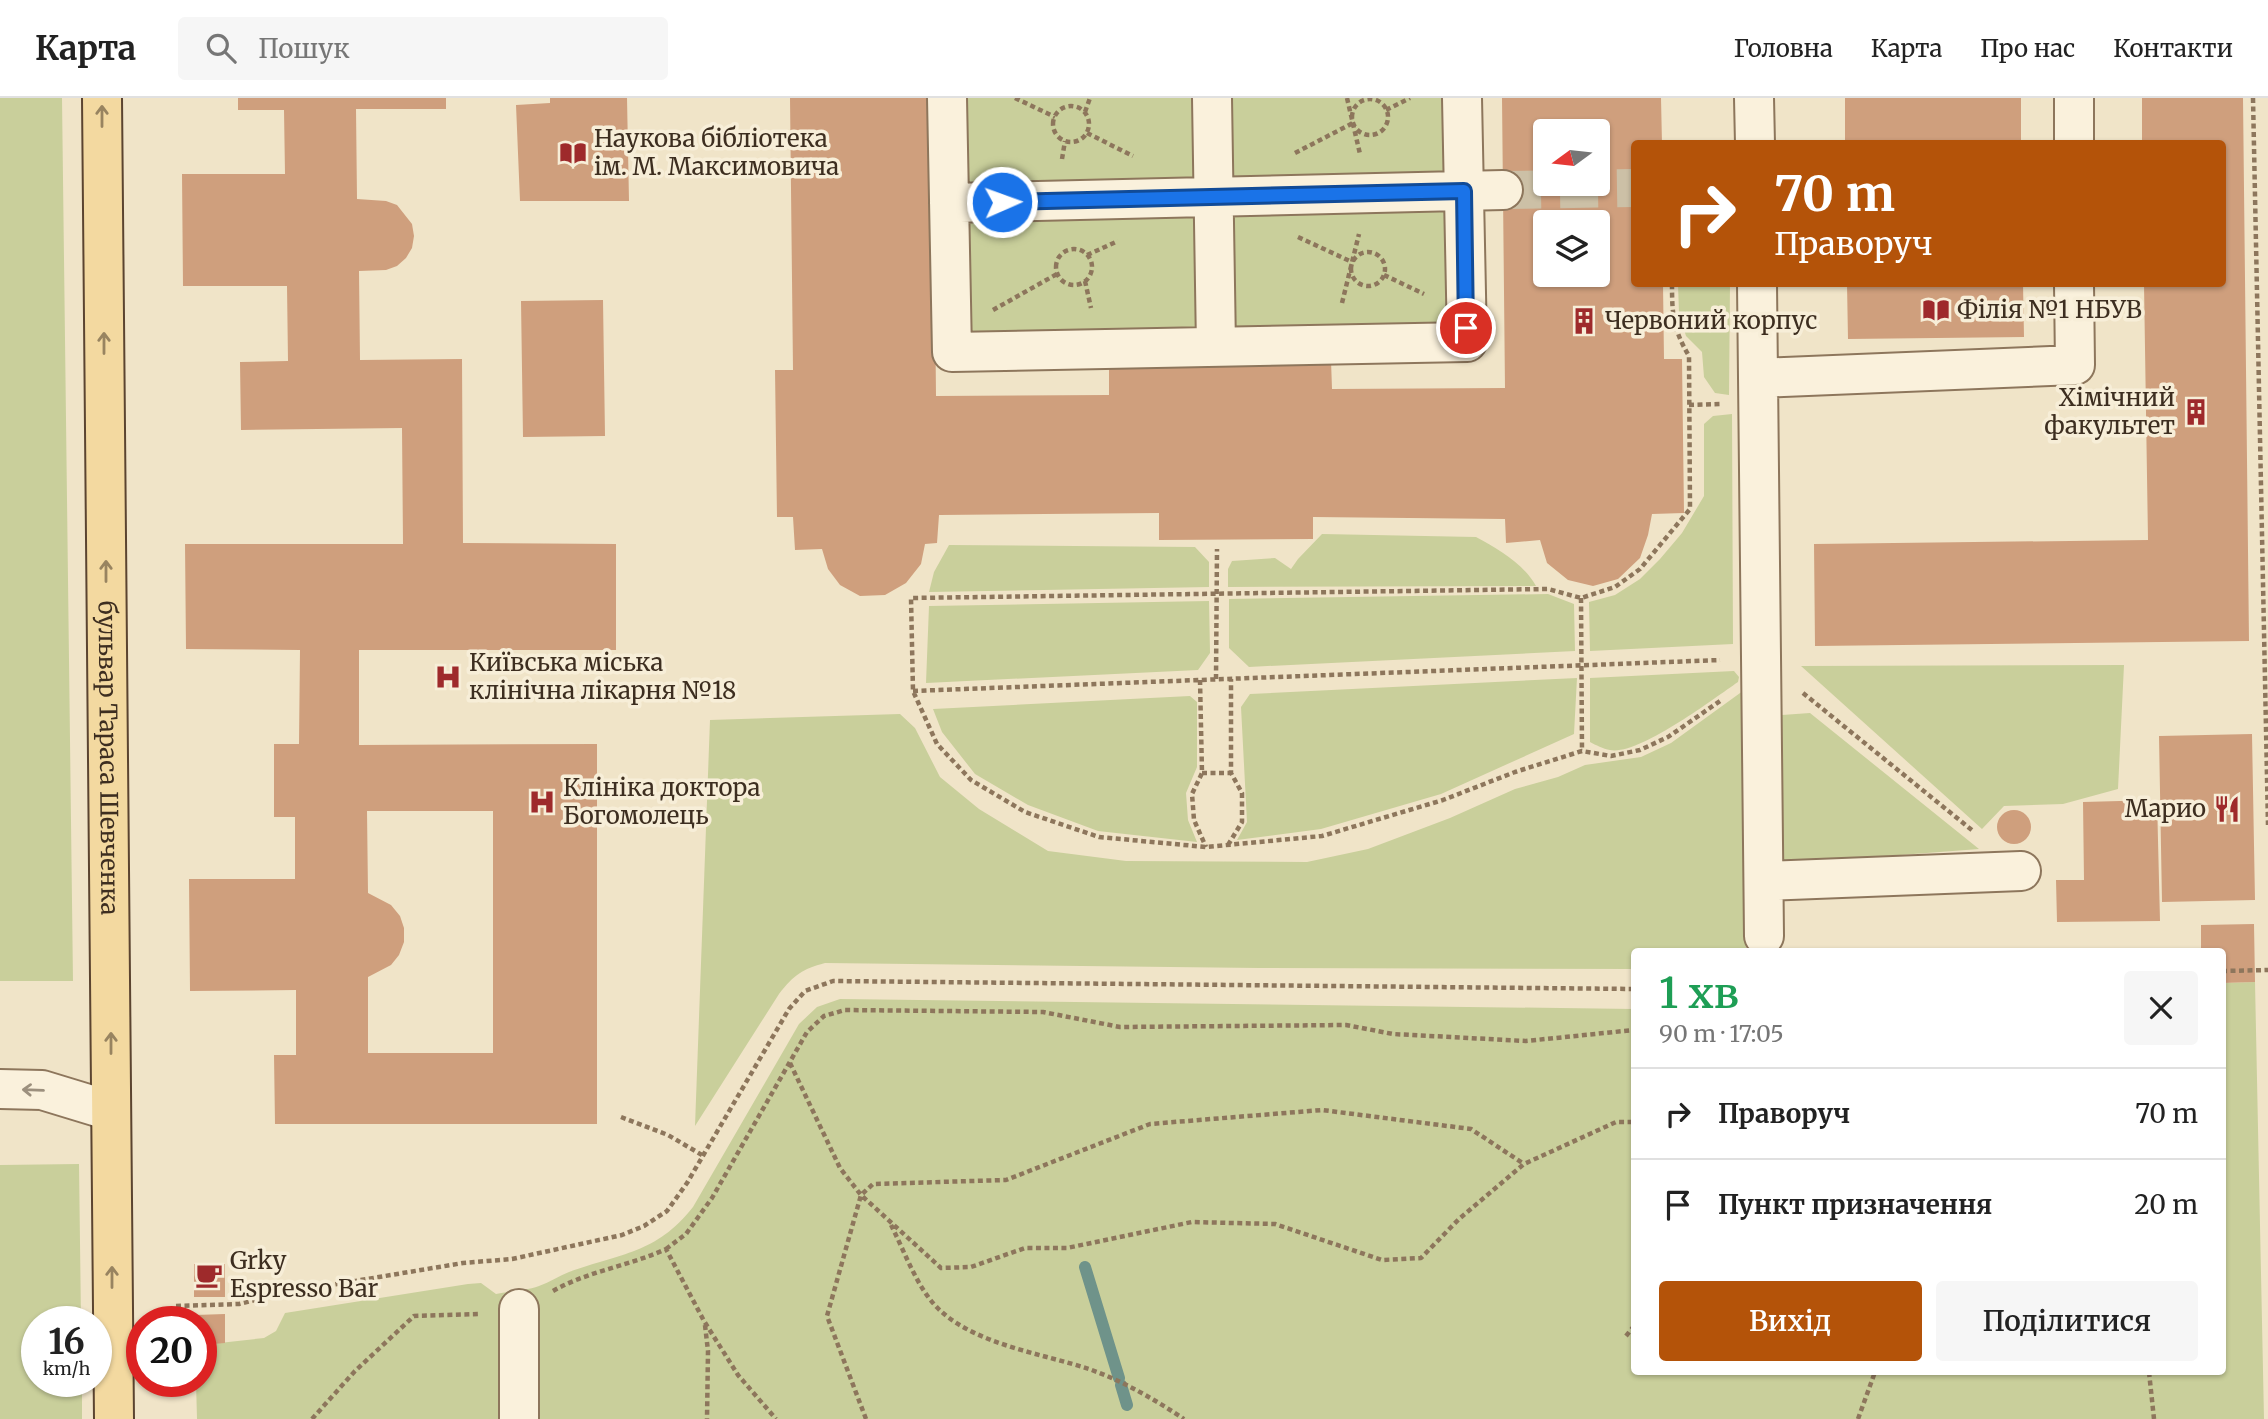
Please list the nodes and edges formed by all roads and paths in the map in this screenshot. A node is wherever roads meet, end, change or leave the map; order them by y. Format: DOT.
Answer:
graph roads {
  1 [pos="102,98"];
  2 [pos="947,98"];
  3 [pos="1015,98"];
  4 [pos="1090,98"];
  5 [pos="1212,98"];
  6 [pos="1410,98"];
  7 [pos="1462,98"];
  8 [pos="1754,98"];
  9 [pos="2074,98"];
  10 [pos="2253,98"];
  11 [pos="1386,110"];
  12 [pos="1085,112"];
  13 [pos="1055,117"];
  14 [pos="1755,140"];
  15 [pos="2074,140"];
  16 [pos="1503,190"];
  17 [pos="1464,191"];
  18 [pos="1213,197"];
  19 [pos="949,203"];
  20 [pos="1057,274"];
  21 [pos="1375,285"];
  22 [pos="1672,287"];
  23 [pos="1757,287"];
  24 [pos="2074,287"];
  25 [pos="952,332"];
  26 [pos="1216,347"];
  27 [pos="1758,378"];
  28 [pos="1217,549"];
  29 [pos="1217,594"];
  30 [pos="1581,598"];
  31 [pos="1761,658"];
  32 [pos="1582,665"];
  33 [pos="1216,679"];
  34 [pos="1231,679"];
  35 [pos="1200,680"];
  36 [pos="913,691"];
  37 [pos="1582,751"];
  38 [pos="1202,773"];
  39 [pos="1231,773"];
  40 [pos="2268,825"];
  41 [pos="1228,846"];
  42 [pos="1206,847"];
  43 [pos="2021,871"];
  44 [pos="1764,881"];
  45 [pos="1764,936"];
  46 [pos="2268,970"];
  47 [pos="2226,971"];
  48 [pos="1631,989"];
  49 [pos="1631,1030"];
  50 [pos="789,1062"];
  51 [pos="0,1089"];
  52 [pos="111,1111"];
  53 [pos="621,1117"];
  54 [pos="1631,1122"];
  55 [pos="702,1155"];
  56 [pos="1524,1164"];
  57 [pos="861,1195"];
  58 [pos="889,1221"];
  59 [pos="666,1249"];
  60 [pos="176,1306"];
  61 [pos="519,1309"];
  62 [pos="704,1321"];
  63 [pos="1631,1330"];
  64 [pos="1626,1336"];
  65 [pos="1874,1375"];
  66 [pos="2149,1375"];
  67 [pos="114,1419"];
  68 [pos="312,1419"];
  69 [pos="519,1419"];
  70 [pos="707,1419"];
  71 [pos="776,1419"];
  72 [pos="866,1419"];
  73 [pos="1184,1419"];
  74 [pos="1858,1419"];
  75 [pos="2154,1419"];
  52 -- 1 [label="main road, бульвар Тараса Шевченка, one-way"];
  2 -- 19 [label="street"];
  3 -- 13 [label="path"];
  4 -- 12 [label="path"];
  5 -- 18 [label="street"];
  6 -- 11 [label="path"];
  7 -- 17 [label="street"];
  8 -- 14 [label="street"];
  9 -- 15 [label="street"];
  10 -- 40 [label="path"];
  11 -- 11 [label="path"];
  12 -- 13 [label="path"];
  12 -- 13 [label="path"];
  16 -- 17 [label="street"];
  17 -- 18 [label="street"];
  17 -- 26 [label="street"];
  18 -- 19 [label="street"];
  18 -- 26 [label="street"];
  19 -- 25 [label="street"];
  20 -- 20 [label="path"];
  20 -- 25 [label="path"];
  21 -- 21 [label="path"];
  22 -- 30 [label="path"];
  23 -- 27 [label="street"];
  24 -- 27 [label="street"];
  25 -- 26 [label="street"];
  27 -- 31 [label="street"];
  28 -- 29 [label="path"];
  29 -- 30 [label="path"];
  29 -- 33 [label="path"];
  29 -- 36 [label="path"];
  30 -- 32 [label="path"];
  31 -- 32 [label="path"];
  31 -- 37 [label="path"];
  31 -- 43 [label="path"];
  31 -- 44 [label="street"];
  32 -- 34 [label="path"];
  32 -- 37 [label="path"];
  33 -- 34 [label="path"];
  33 -- 35 [label="path"];
  34 -- 39 [label="path"];
  35 -- 36 [label="path"];
  35 -- 38 [label="path"];
  36 -- 42 [label="path"];
  37 -- 41 [label="path"];
  38 -- 39 [label="path"];
  38 -- 42 [label="path"];
  39 -- 41 [label="path"];
  41 -- 42 [label="path"];
  43 -- 44 [label="street"];
  44 -- 45 [label="street"];
  46 -- 47 [label="path"];
  48 -- 55 [label="path"];
  49 -- 50 [label="path"];
  50 -- 57 [label="path"];
  50 -- 59 [label="path"];
  52 -- 51 [label="street, one-way"];
  67 -- 52 [label="main road, бульвар Тараса Шевченка, one-way"];
  53 -- 55 [label="path"];
  54 -- 56 [label="path"];
  55 -- 60 [label="path"];
  56 -- 57 [label="path"];
  56 -- 58 [label="path"];
  57 -- 58 [label="path"];
  57 -- 72 [label="path"];
  58 -- 73 [label="path"];
  59 -- 61 [label="path"];
  59 -- 62 [label="path"];
  61 -- 68 [label="path"];
  61 -- 69 [label="street"];
  62 -- 70 [label="path"];
  62 -- 71 [label="path"];
  63 -- 64 [label="path"];
  65 -- 74 [label="path"];
  66 -- 75 [label="path"];
}
